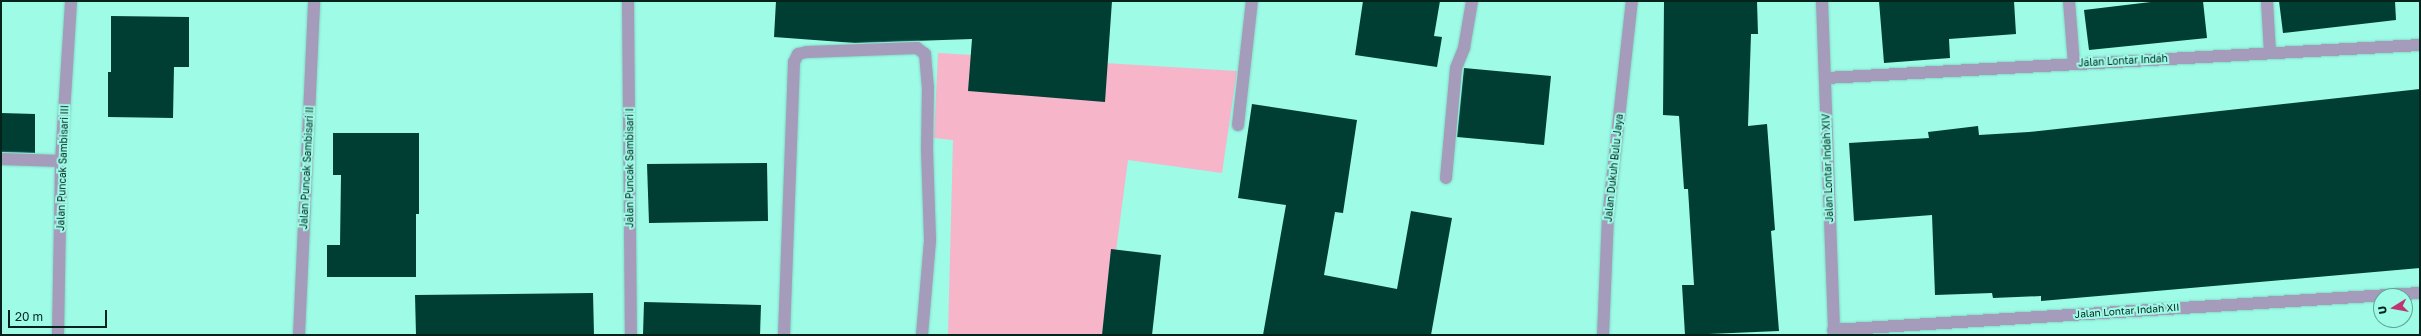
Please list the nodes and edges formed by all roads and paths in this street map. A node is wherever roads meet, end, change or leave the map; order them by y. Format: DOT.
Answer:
graph roads {
  1 [pos="71,1"];
  2 [pos="314,1"];
  3 [pos="628,1"];
  4 [pos="1252,1"];
  5 [pos="1472,1"];
  6 [pos="1632,1"];
  7 [pos="1822,1"];
  8 [pos="2069,1"];
  9 [pos="2267,1"];
  10 [pos="2420,45"];
  11 [pos="2270,53"];
  12 [pos="2074,64"];
  13 [pos="1826,78"];
  14 [pos="1238,125"];
  15 [pos="1,159"];
  16 [pos="61,161"];
  17 [pos="1446,178"];
  18 [pos="2420,293"];
  19 [pos="1833,332"];
  20 [pos="58,335"];
  21 [pos="299,335"];
  22 [pos="631,335"];
  23 [pos="784,335"];
  24 [pos="922,335"];
  25 [pos="1603,335"];
  1 -- 16 [label="street, Jalan Puncak Sambisari III"];
  2 -- 21 [label="street, Jalan Puncak Sambisari II"];
  3 -- 22 [label="street, Jalan Puncak Sambisari I"];
  4 -- 14 [label="street"];
  5 -- 17 [label="street"];
  6 -- 25 [label="street, Jalan Dukuh Bulu Jaya"];
  7 -- 13 [label="street, Jalan Lontar Indah XIV"];
  8 -- 12 [label="street"];
  9 -- 11 [label="street"];
  10 -- 11 [label="street, Jalan Lontar Indah"];
  11 -- 12 [label="street, Jalan Lontar Indah"];
  12 -- 13 [label="street, Jalan Lontar Indah"];
  13 -- 19 [label="street, Jalan Lontar Indah XIV"];
  15 -- 16 [label="street"];
  16 -- 20 [label="street, Jalan Puncak Sambisari III"];
  18 -- 19 [label="street, Jalan Lontar Indah XII"];
  23 -- 24 [label="street"];
}
